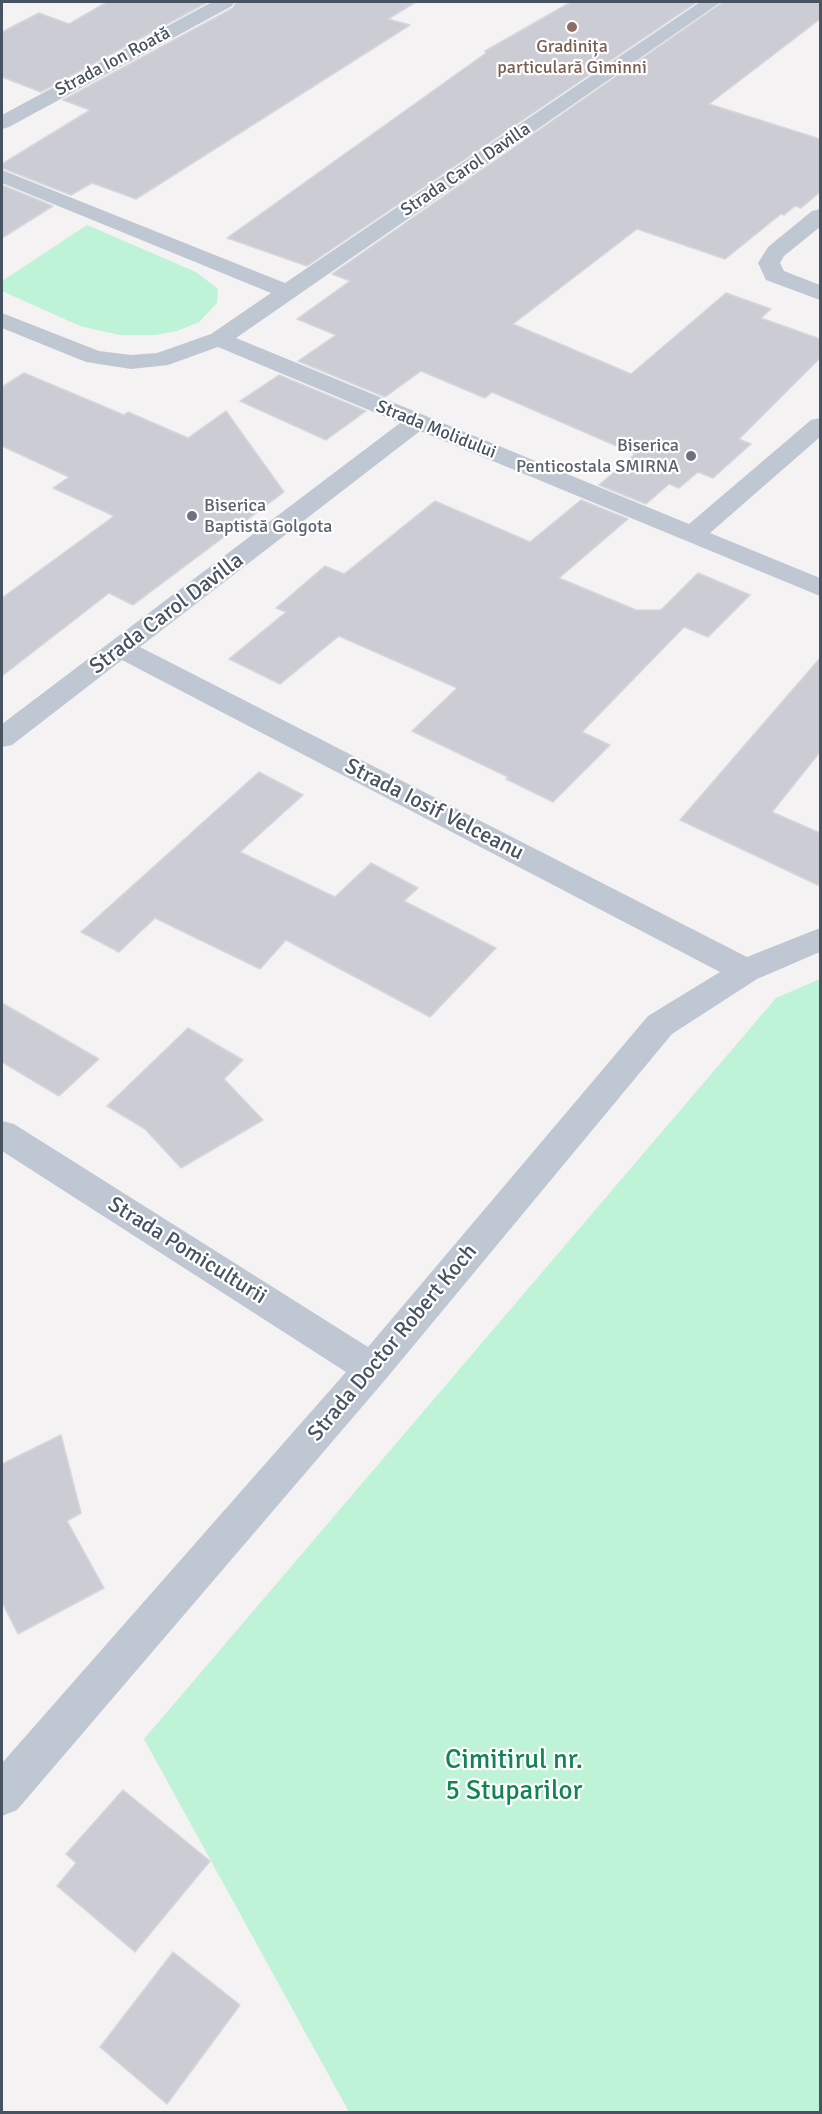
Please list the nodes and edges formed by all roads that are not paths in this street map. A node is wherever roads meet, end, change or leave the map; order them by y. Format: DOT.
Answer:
graph roads {
  1 [pos="225,2"];
  2 [pos="712,2"];
  3 [pos="2,123"];
  4 [pos="2,176"];
  5 [pos="820,216"];
  6 [pos="287,292"];
  7 [pos="820,293"];
  8 [pos="2,320"];
  9 [pos="219,339"];
  10 [pos="417,422"];
  11 [pos="820,425"];
  12 [pos="692,534"];
  13 [pos="820,588"];
  14 [pos="122,649"];
  15 [pos="2,738"];
  16 [pos="820,939"];
  17 [pos="746,971"];
  18 [pos="2,1134"];
  19 [pos="372,1369"];
  20 [pos="2,1795"];
  1 -- 3 [label="street, Strada Ion Roată"];
  2 -- 6 [label="street, Strada Carol Davilla"];
  4 -- 6 [label="street"];
  5 -- 7 [label="street"];
  6 -- 9 [label="street, Strada Carol Davilla"];
  8 -- 9 [label="street, Strada Carol Davilla"];
  9 -- 10 [label="street, Strada Molidului"];
  10 -- 12 [label="street, Strada Molidului"];
  10 -- 14 [label="street, Strada Carol Davilla"];
  11 -- 12 [label="street"];
  12 -- 13 [label="street, Strada Molidului"];
  14 -- 15 [label="street, Strada Carol Davilla"];
  14 -- 17 [label="street, Strada Iosif Velceanu"];
  16 -- 17 [label="street, Strada Doctor Robert Koch"];
  17 -- 19 [label="street, Strada Doctor Robert Koch"];
  18 -- 19 [label="street, Strada Pomiculturii"];
  19 -- 20 [label="street, Strada Doctor Robert Koch"];
}
